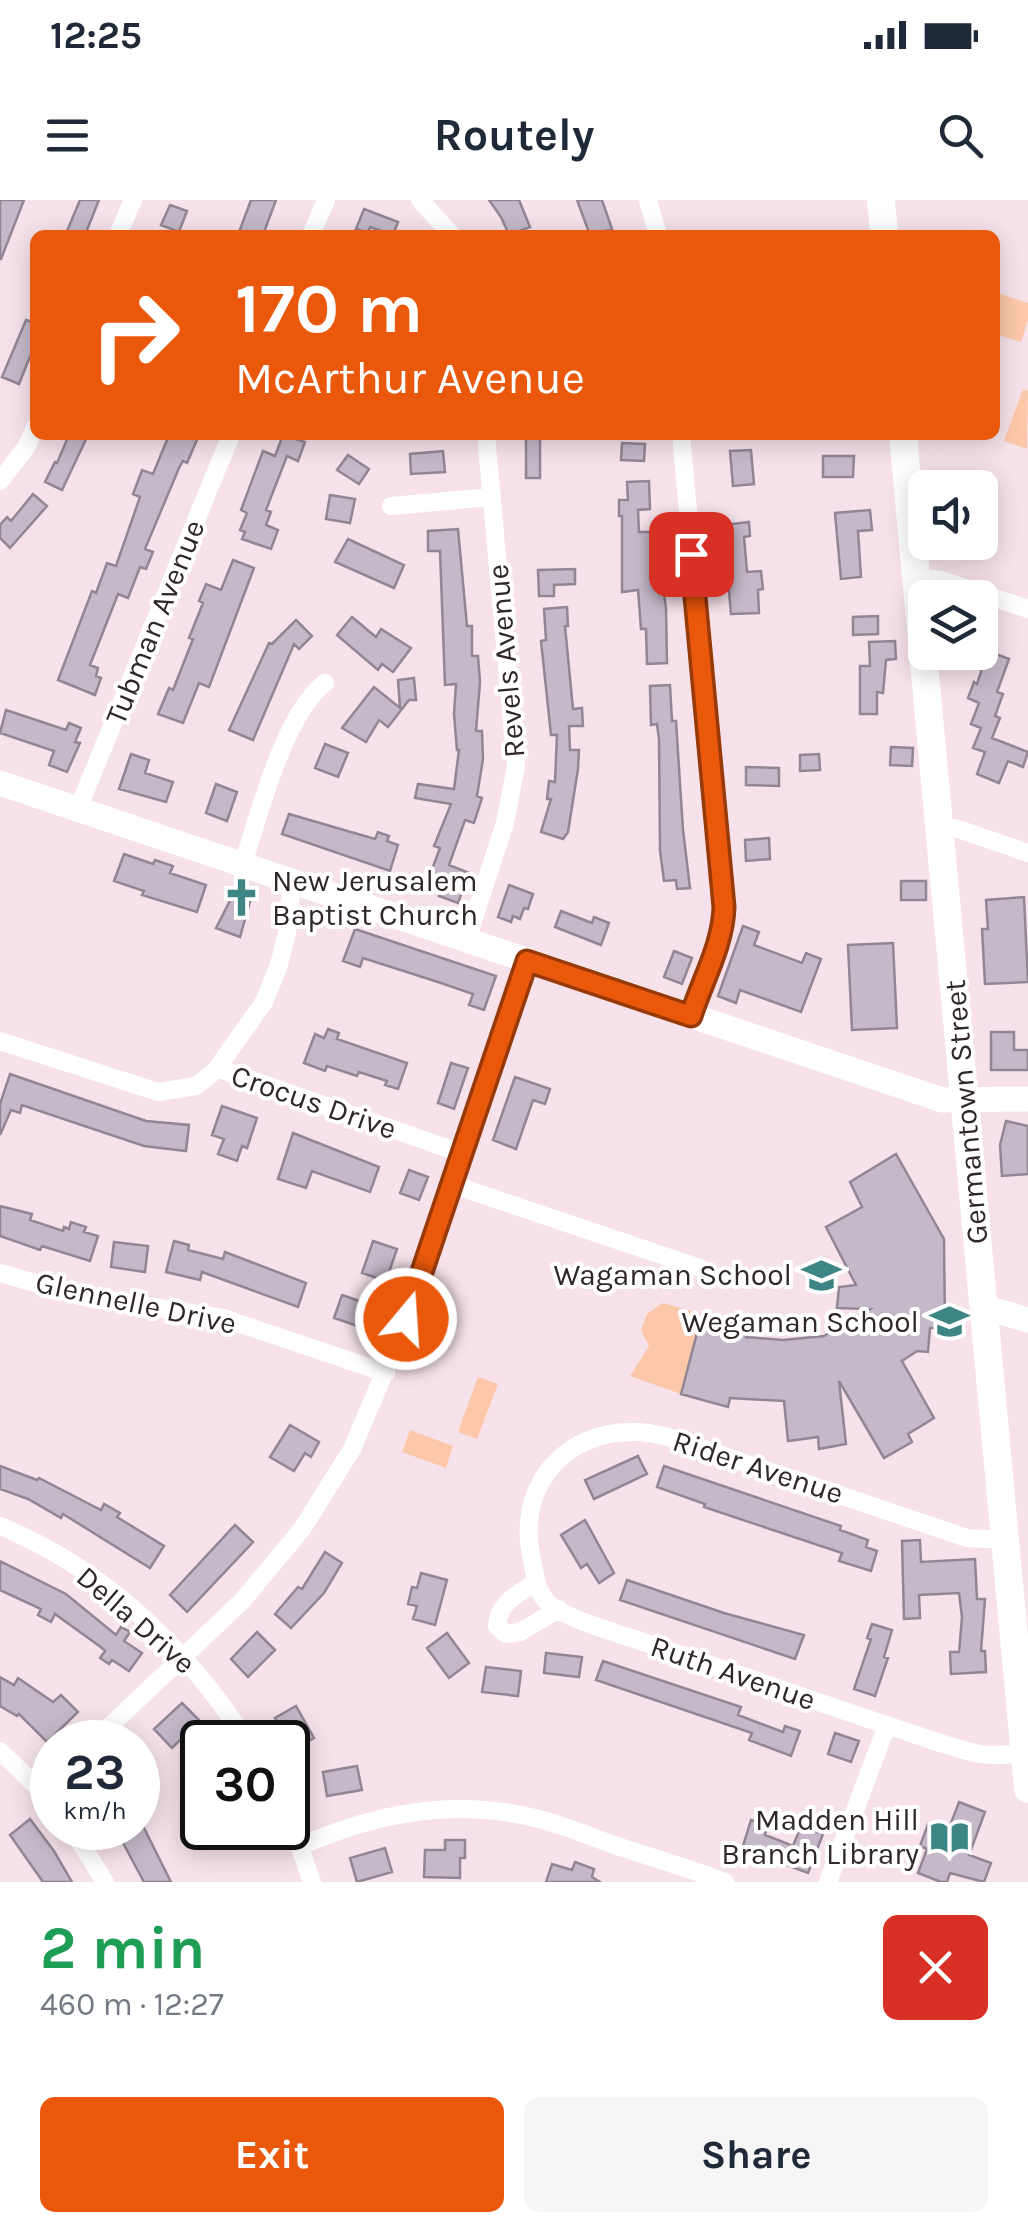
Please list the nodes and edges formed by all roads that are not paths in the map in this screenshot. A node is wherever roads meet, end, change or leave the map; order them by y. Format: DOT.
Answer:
graph roads {
  1 [pos="133,200"];
  2 [pos="326,200"];
  3 [pos="420,200"];
  4 [pos="648,200"];
  5 [pos="881,200"];
  6 [pos="120,230"];
  7 [pos="313,230"];
  8 [pos="447,230"];
  9 [pos="657,230"];
  10 [pos="884,230"];
  11 [pos="30,439"];
  12 [pos="228,440"];
  13 [pos="486,440"];
  14 [pos="680,440"];
  15 [pos="903,440"];
  16 [pos="0,481"];
  17 [pos="492,497"];
  18 [pos="390,506"];
  19 [pos="916,577"];
  20 [pos="1028,609"];
  21 [pos="325,683"];
  22 [pos="0,783"];
  23 [pos="78,809"];
  24 [pos="940,830"];
  25 [pos="1028,853"];
  26 [pos="244,864"];
  27 [pos="292,882"];
  28 [pos="467,939"];
  29 [pos="527,961"];
  30 [pos="691,1016"];
  31 [pos="0,1040"];
  32 [pos="217,1068"];
  33 [pos="1028,1099"];
  34 [pos="965,1100"];
  35 [pos="461,1152"];
  36 [pos="451,1184"];
  37 [pos="700,1268"];
  38 [pos="0,1273"];
  39 [pos="984,1307"];
  40 [pos="1028,1320"];
  41 [pos="386,1373"];
  42 [pos="0,1526"];
  43 [pos="1005,1540"];
  44 [pos="536,1582"];
  45 [pos="560,1609"];
  46 [pos="182,1657"];
  47 [pos="117,1720"];
  48 [pos="232,1720"];
  49 [pos="888,1725"];
  50 [pos="0,1752"];
  51 [pos="1026,1753"];
  52 [pos="30,1775"];
  53 [pos="1028,1790"];
  54 [pos="310,1842"];
  55 [pos="85,1850"];
  56 [pos="302,1850"];
  57 [pos="105,1882"];
  58 [pos="312,1882"];
  59 [pos="725,1882"];
  60 [pos="828,1882"];
  1 -- 6 [label="street"];
  2 -- 7 [label="street"];
  3 -- 8 [label="street"];
  4 -- 9 [label="street"];
  5 -- 10 [label="main road"];
  11 -- 16 [label="street"];
  12 -- 23 [label="street, Tubman Avenue"];
  13 -- 17 [label="street, Revels Avenue"];
  14 -- 30 [label="street"];
  15 -- 19 [label="main road, Germantown Street"];
  17 -- 18 [label="street"];
  17 -- 28 [label="street, Revels Avenue"];
  19 -- 20 [label="street"];
  19 -- 24 [label="main road, Germantown Street"];
  21 -- 26 [label="street"];
  22 -- 23 [label="street"];
  23 -- 26 [label="street"];
  24 -- 25 [label="street"];
  24 -- 34 [label="main road, Germantown Street"];
  26 -- 27 [label="street"];
  27 -- 28 [label="street"];
  27 -- 32 [label="street"];
  28 -- 29 [label="street"];
  29 -- 30 [label="street"];
  29 -- 35 [label="street"];
  30 -- 34 [label="street"];
  31 -- 32 [label="street, Crocus Drive"];
  32 -- 35 [label="street, Crocus Drive"];
  33 -- 34 [label="street"];
  34 -- 39 [label="main road, Germantown Street"];
  35 -- 36 [label="street"];
  36 -- 37 [label="street"];
  36 -- 41 [label="street"];
  38 -- 41 [label="street, Glennelle Drive"];
  39 -- 40 [label="street"];
  39 -- 43 [label="main road, Germantown Street"];
  41 -- 46 [label="street"];
  42 -- 46 [label="street, Della Drive"];
  43 -- 44 [label="street, Rider Avenue"];
  43 -- 51 [label="main road, Germantown Street"];
  44 -- 45 [label="street, Ruth Avenue"];
  44 -- 45 [label="street"];
  45 -- 49 [label="street, Ruth Avenue"];
  46 -- 47 [label="street"];
  46 -- 48 [label="street, Della Drive"];
  49 -- 51 [label="street, Ruth Avenue"];
  49 -- 60 [label="street"];
  50 -- 52 [label="street"];
  51 -- 53 [label="main road, Germantown Street"];
  54 -- 59 [label="street"];
  55 -- 57 [label="street"];
  56 -- 58 [label="street"];
}
